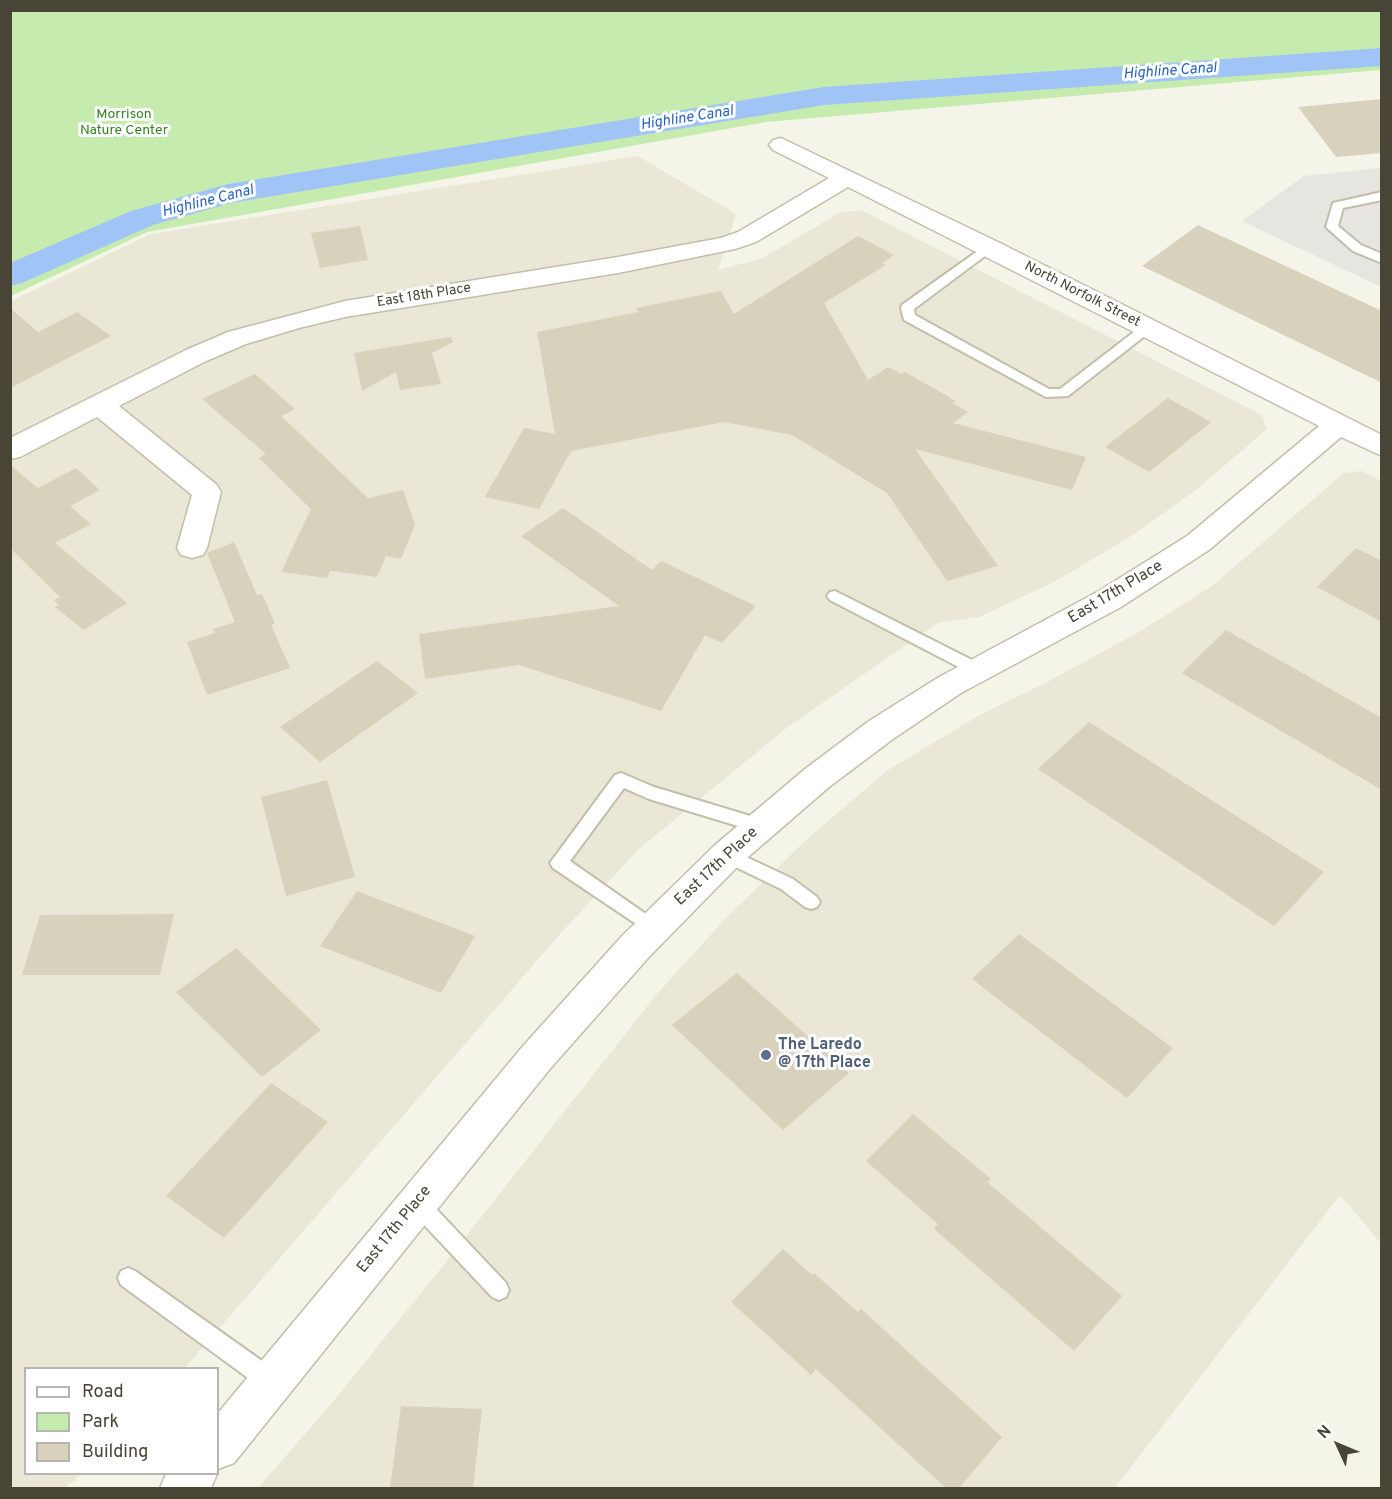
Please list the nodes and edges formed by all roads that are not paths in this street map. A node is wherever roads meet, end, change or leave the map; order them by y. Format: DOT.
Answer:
graph roads {
  1 [pos="781,145"];
  2 [pos="846,178"];
  3 [pos="1382,196"];
  4 [pos="989,247"];
  5 [pos="1382,259"];
  6 [pos="1148,328"];
  7 [pos="99,404"];
  8 [pos="1338,425"];
  9 [pos="1382,447"];
  10 [pos="10,450"];
  11 [pos="192,548"];
  12 [pos="835,596"];
  13 [pos="978,670"];
  14 [pos="761,826"];
  15 [pos="727,855"];
  16 [pos="811,902"];
  17 [pos="654,929"];
  18 [pos="417,1203"];
  19 [pos="128,1278"];
  20 [pos="499,1290"];
  21 [pos="272,1382"];
  22 [pos="219,1446"];
  23 [pos="193,1475"];
  24 [pos="182,1488"];
  1 -- 2 [label="street, North Norfolk Street"];
  2 -- 4 [label="street, North Norfolk Street"];
  2 -- 7 [label="street, East 18th Place"];
  3 -- 5 [label="lane"];
  4 -- 6 [label="street, North Norfolk Street"];
  4 -- 6 [label="lane"];
  6 -- 8 [label="street, North Norfolk Street"];
  7 -- 10 [label="street, East 18th Place"];
  7 -- 11 [label="street"];
  8 -- 9 [label="street, North Norfolk Street"];
  8 -- 13 [label="street, East 17th Place"];
  12 -- 13 [label="lane"];
  13 -- 14 [label="street, East 17th Place"];
  14 -- 15 [label="street, East 17th Place"];
  14 -- 17 [label="lane"];
  15 -- 16 [label="lane"];
  15 -- 17 [label="street, East 17th Place"];
  17 -- 18 [label="street, East 17th Place"];
  18 -- 20 [label="lane"];
  18 -- 21 [label="street, East 17th Place"];
  19 -- 21 [label="lane"];
  21 -- 22 [label="street, East 17th Place"];
  23 -- 24 [label="street"];
}
